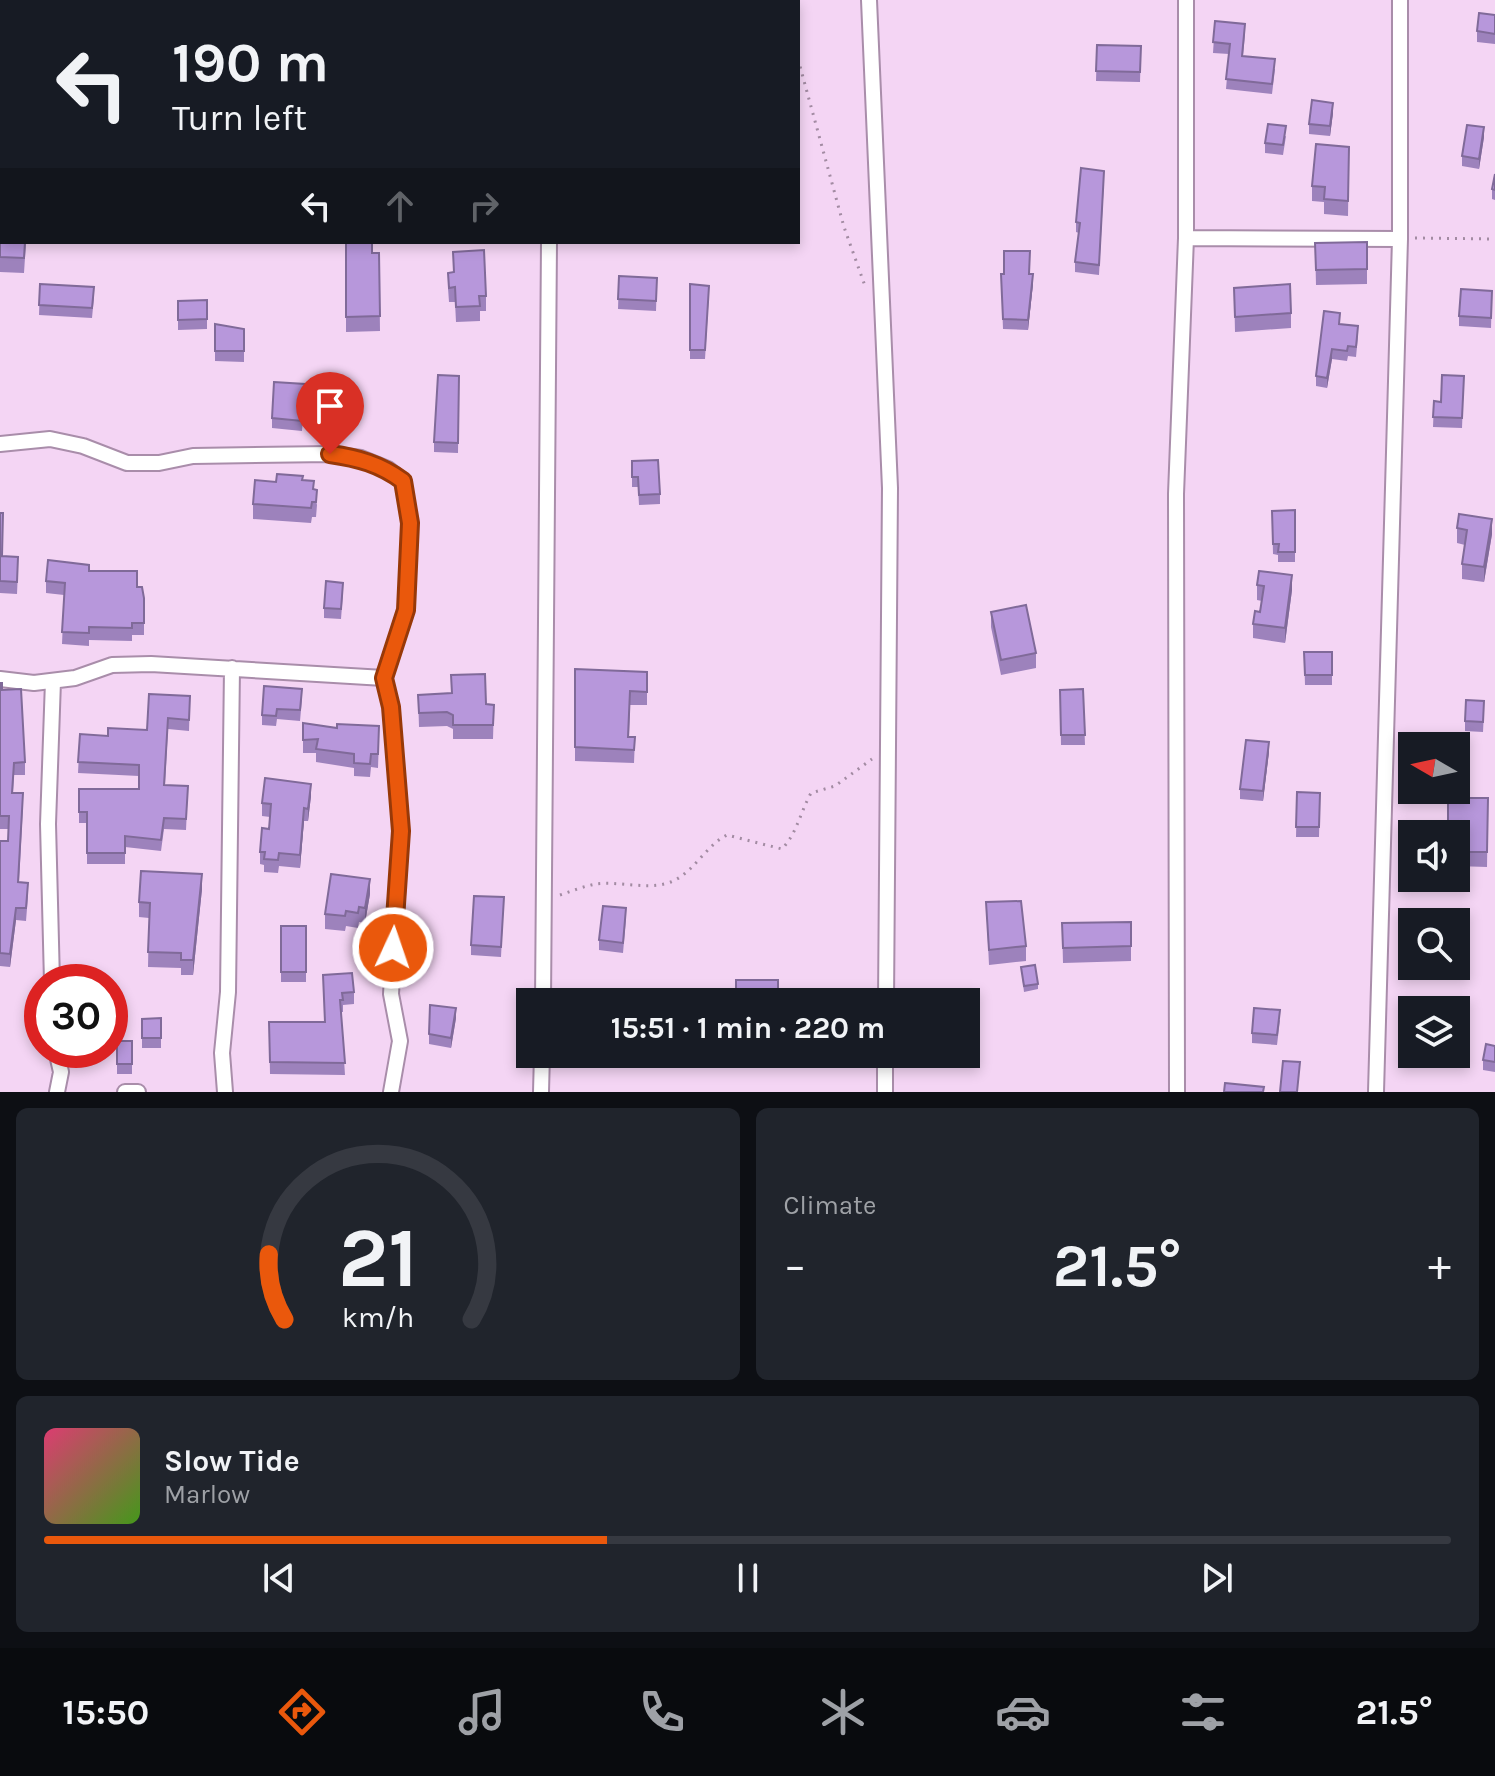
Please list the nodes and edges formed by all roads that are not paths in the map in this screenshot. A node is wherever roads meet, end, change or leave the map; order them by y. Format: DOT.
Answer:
graph roads {
  1 [pos="869,0"];
  2 [pos="1186,0"];
  3 [pos="1400,0"];
  4 [pos="1186,238"];
  5 [pos="1400,239"];
  6 [pos="549,244"];
  7 [pos="0,444"];
  8 [pos="232,668"];
  9 [pos="384,678"];
  10 [pos="0,679"];
  11 [pos="53,681"];
  12 [pos="52,964"];
  13 [pos="543,988"];
  14 [pos="886,988"];
  15 [pos="60,1068"];
  16 [pos="542,1068"];
  17 [pos="885,1068"];
  18 [pos="57,1092"];
  19 [pos="125,1092"];
  20 [pos="138,1092"];
  21 [pos="225,1092"];
  22 [pos="391,1092"];
  23 [pos="541,1092"];
  24 [pos="885,1092"];
  25 [pos="1177,1092"];
  26 [pos="1376,1092"];
  1 -- 14 [label="street"];
  2 -- 4 [label="street"];
  3 -- 5 [label="street"];
  4 -- 5 [label="street"];
  4 -- 25 [label="street"];
  5 -- 26 [label="street"];
  6 -- 13 [label="street"];
  7 -- 9 [label="street"];
  8 -- 9 [label="street"];
  8 -- 11 [label="street"];
  8 -- 21 [label="street"];
  9 -- 22 [label="street"];
  10 -- 11 [label="street"];
  11 -- 12 [label="street"];
  15 -- 18 [label="street"];
  16 -- 23 [label="street"];
  17 -- 24 [label="street"];
  19 -- 20 [label="street"];
}
